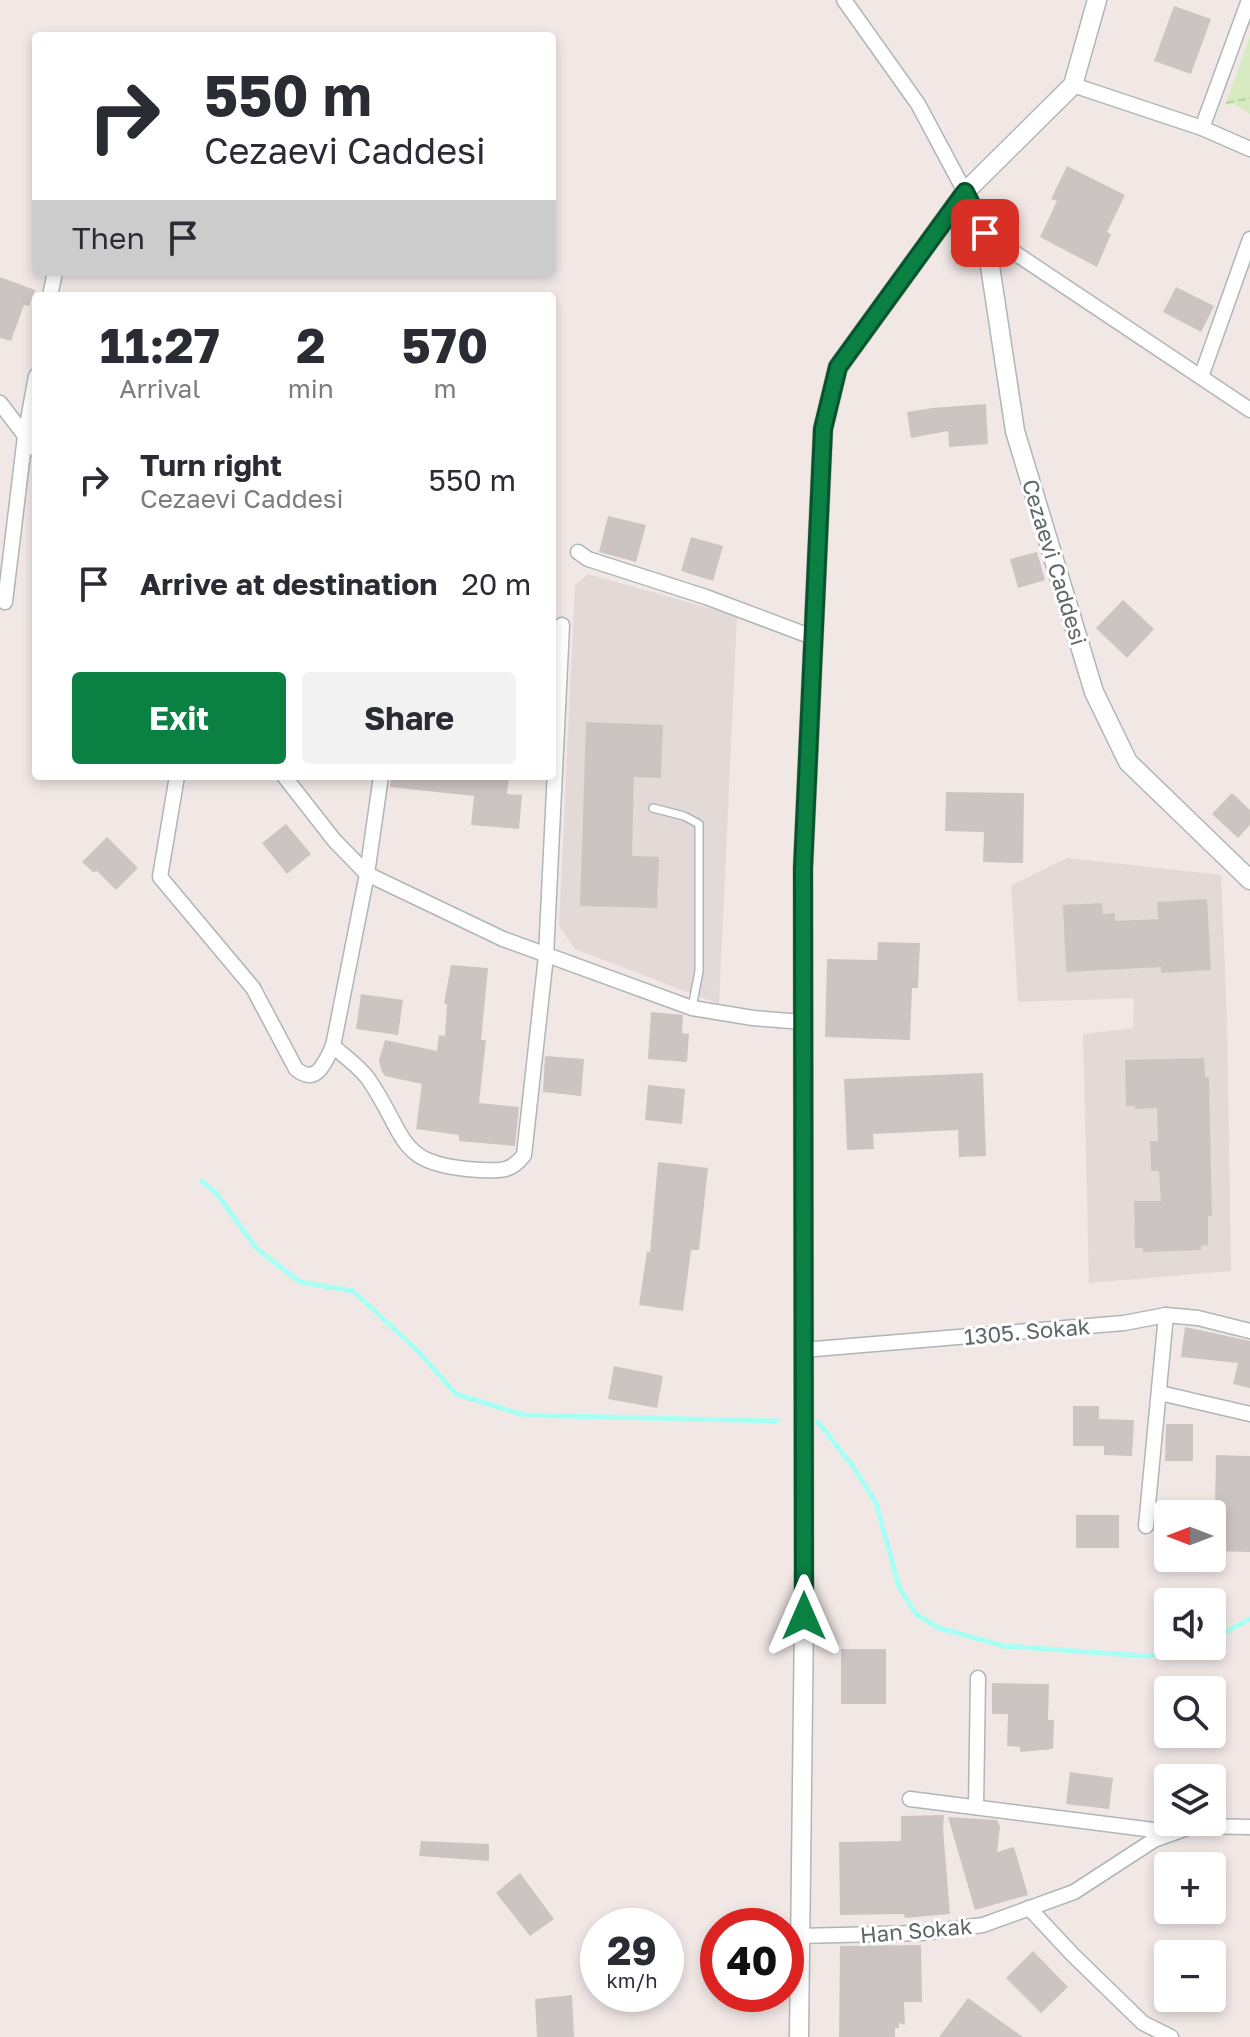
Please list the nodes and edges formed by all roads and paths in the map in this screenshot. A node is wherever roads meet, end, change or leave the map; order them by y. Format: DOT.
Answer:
graph roads {
  1 [pos="844,0"];
  2 [pos="1097,0"];
  3 [pos="1249,0"];
  4 [pos="1073,85"];
  5 [pos="1250,98"];
  6 [pos="1211,105"];
  7 [pos="1202,128"];
  8 [pos="1250,149"];
  9 [pos="965,192"];
  10 [pos="985,233"];
  11 [pos="1250,239"];
  12 [pos="1201,377"];
  13 [pos="32,398"];
  14 [pos="0,403"];
  15 [pos="1250,410"];
  16 [pos="25,436"];
  17 [pos="32,445"];
  18 [pos="578,552"];
  19 [pos="5,602"];
  20 [pos="562,625"];
  21 [pos="815,638"];
  22 [pos="556,749"];
  23 [pos="176,780"];
  24 [pos="287,780"];
  25 [pos="380,780"];
  26 [pos="555,780"];
  27 [pos="653,808"];
  28 [pos="367,874"];
  29 [pos="1250,880"];
  30 [pos="546,956"];
  31 [pos="692,1008"];
  32 [pos="803,1022"];
  33 [pos="333,1046"];
  34 [pos="1166,1315"];
  35 [pos="1250,1331"];
  36 [pos="803,1350"];
  37 [pos="1160,1393"];
  38 [pos="1250,1414"];
  39 [pos="1146,1526"];
  40 [pos="978,1678"];
  41 [pos="910,1799"];
  42 [pos="976,1807"];
  43 [pos="1226,1827"];
  44 [pos="1250,1827"];
  45 [pos="1154,1830"];
  46 [pos="1165,1836"];
  47 [pos="799,1908"];
  48 [pos="1029,1908"];
  49 [pos="804,1936"];
  50 [pos="799,2012"];
  51 [pos="799,2037"];
  52 [pos="1171,2037"];
  1 -- 9 [label="street"];
  2 -- 4 [label="street"];
  3 -- 6 [label="street"];
  4 -- 7 [label="street"];
  4 -- 9 [label="street"];
  5 -- 6 [label="path"];
  6 -- 7 [label="street"];
  7 -- 8 [label="street"];
  9 -- 10 [label="street, Cezaevi Caddesi"];
  9 -- 21 [label="street"];
  10 -- 12 [label="street"];
  10 -- 29 [label="street, Cezaevi Caddesi"];
  11 -- 12 [label="street"];
  12 -- 15 [label="street"];
  13 -- 16 [label="street"];
  14 -- 16 [label="street"];
  16 -- 17 [label="street"];
  16 -- 19 [label="street"];
  18 -- 21 [label="street"];
  20 -- 22 [label="street"];
  21 -- 32 [label="street"];
  23 -- 33 [label="street"];
  24 -- 28 [label="street"];
  25 -- 28 [label="street"];
  26 -- 30 [label="street"];
  27 -- 31 [label="lane"];
  28 -- 30 [label="street"];
  28 -- 33 [label="street"];
  30 -- 31 [label="street"];
  30 -- 33 [label="street"];
  31 -- 32 [label="street"];
  32 -- 36 [label="street"];
  34 -- 35 [label="street, 1305. Sokak"];
  34 -- 36 [label="street, 1305. Sokak"];
  34 -- 37 [label="street"];
  36 -- 47 [label="street"];
  37 -- 38 [label="street"];
  37 -- 39 [label="street"];
  40 -- 42 [label="street"];
  41 -- 42 [label="street"];
  42 -- 45 [label="street"];
  43 -- 44 [label="street, Han Sokak"];
  46 -- 48 [label="street, Han Sokak"];
  48 -- 49 [label="street, Han Sokak"];
  48 -- 52 [label="street"];
  50 -- 51 [label="street"];
}
